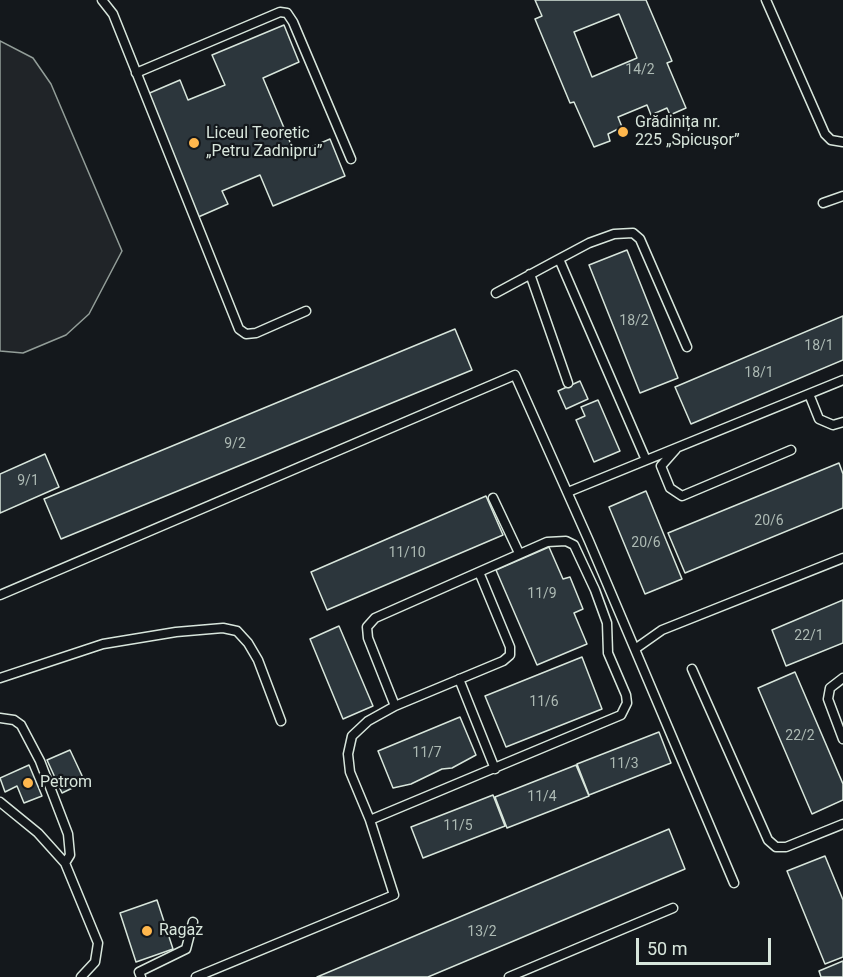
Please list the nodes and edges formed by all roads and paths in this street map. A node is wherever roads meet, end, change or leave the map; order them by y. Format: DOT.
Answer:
graph roads {
  1 [pos="102,0"];
  2 [pos="766,0"];
  3 [pos="136,73"];
  4 [pos="843,135"];
  5 [pos="831,140"];
  6 [pos="843,141"];
  7 [pos="351,159"];
  8 [pos="843,196"];
  9 [pos="823,202"];
  10 [pos="559,259"];
  11 [pos="530,274"];
  12 [pos="496,293"];
  13 [pos="306,311"];
  14 [pos="687,347"];
  15 [pos="843,380"];
  16 [pos="568,383"];
  17 [pos="808,394"];
  18 [pos="843,422"];
  19 [pos="678,446"];
  20 [pos="791,450"];
  21 [pos="646,460"];
  22 [pos="568,492"];
  23 [pos="493,498"];
  24 [pos="519,553"];
  25 [pos="843,558"];
  26 [pos="479,572"];
  27 [pos="0,595"];
  28 [pos="635,649"];
  29 [pos="692,669"];
  30 [pos="0,678"];
  31 [pos="843,678"];
  32 [pos="459,679"];
  33 [pos="395,706"];
  34 [pos="0,718"];
  35 [pos="281,721"];
  36 [pos="843,739"];
  37 [pos="495,769"];
  38 [pos="0,802"];
  39 [pos="370,820"];
  40 [pos="843,824"];
  41 [pos="65,862"];
  42 [pos="734,883"];
  43 [pos="673,908"];
  44 [pos="192,922"];
  45 [pos="81,977"];
  46 [pos="141,977"];
  47 [pos="196,977"];
  48 [pos="509,977"];
  1 -- 3 [label="lane"];
  2 -- 5 [label="lane"];
  3 -- 7 [label="lane"];
  3 -- 13 [label="lane"];
  4 -- 5 [label="lane"];
  5 -- 6 [label="lane"];
  8 -- 9 [label="lane"];
  10 -- 11 [label="lane"];
  10 -- 14 [label="lane"];
  10 -- 21 [label="lane"];
  11 -- 12 [label="lane"];
  11 -- 16 [label="lane"];
  15 -- 17 [label="lane"];
  17 -- 18 [label="lane"];
  17 -- 19 [label="lane"];
  19 -- 20 [label="lane"];
  19 -- 21 [label="lane"];
  21 -- 22 [label="lane"];
  22 -- 27 [label="lane"];
  22 -- 28 [label="lane"];
  23 -- 24 [label="lane"];
  24 -- 26 [label="lane"];
  24 -- 37 [label="lane"];
  25 -- 28 [label="lane"];
  26 -- 32 [label="lane"];
  26 -- 33 [label="lane"];
  28 -- 42 [label="lane"];
  29 -- 40 [label="lane"];
  30 -- 35 [label="lane"];
  31 -- 36 [label="lane"];
  32 -- 33 [label="lane"];
  32 -- 37 [label="lane"];
  33 -- 39 [label="lane"];
  34 -- 41 [label="lane"];
  37 -- 39 [label="lane"];
  38 -- 41 [label="lane"];
  39 -- 47 [label="lane"];
  41 -- 45 [label="lane"];
  43 -- 48 [label="lane"];
  44 -- 46 [label="lane"];
}
